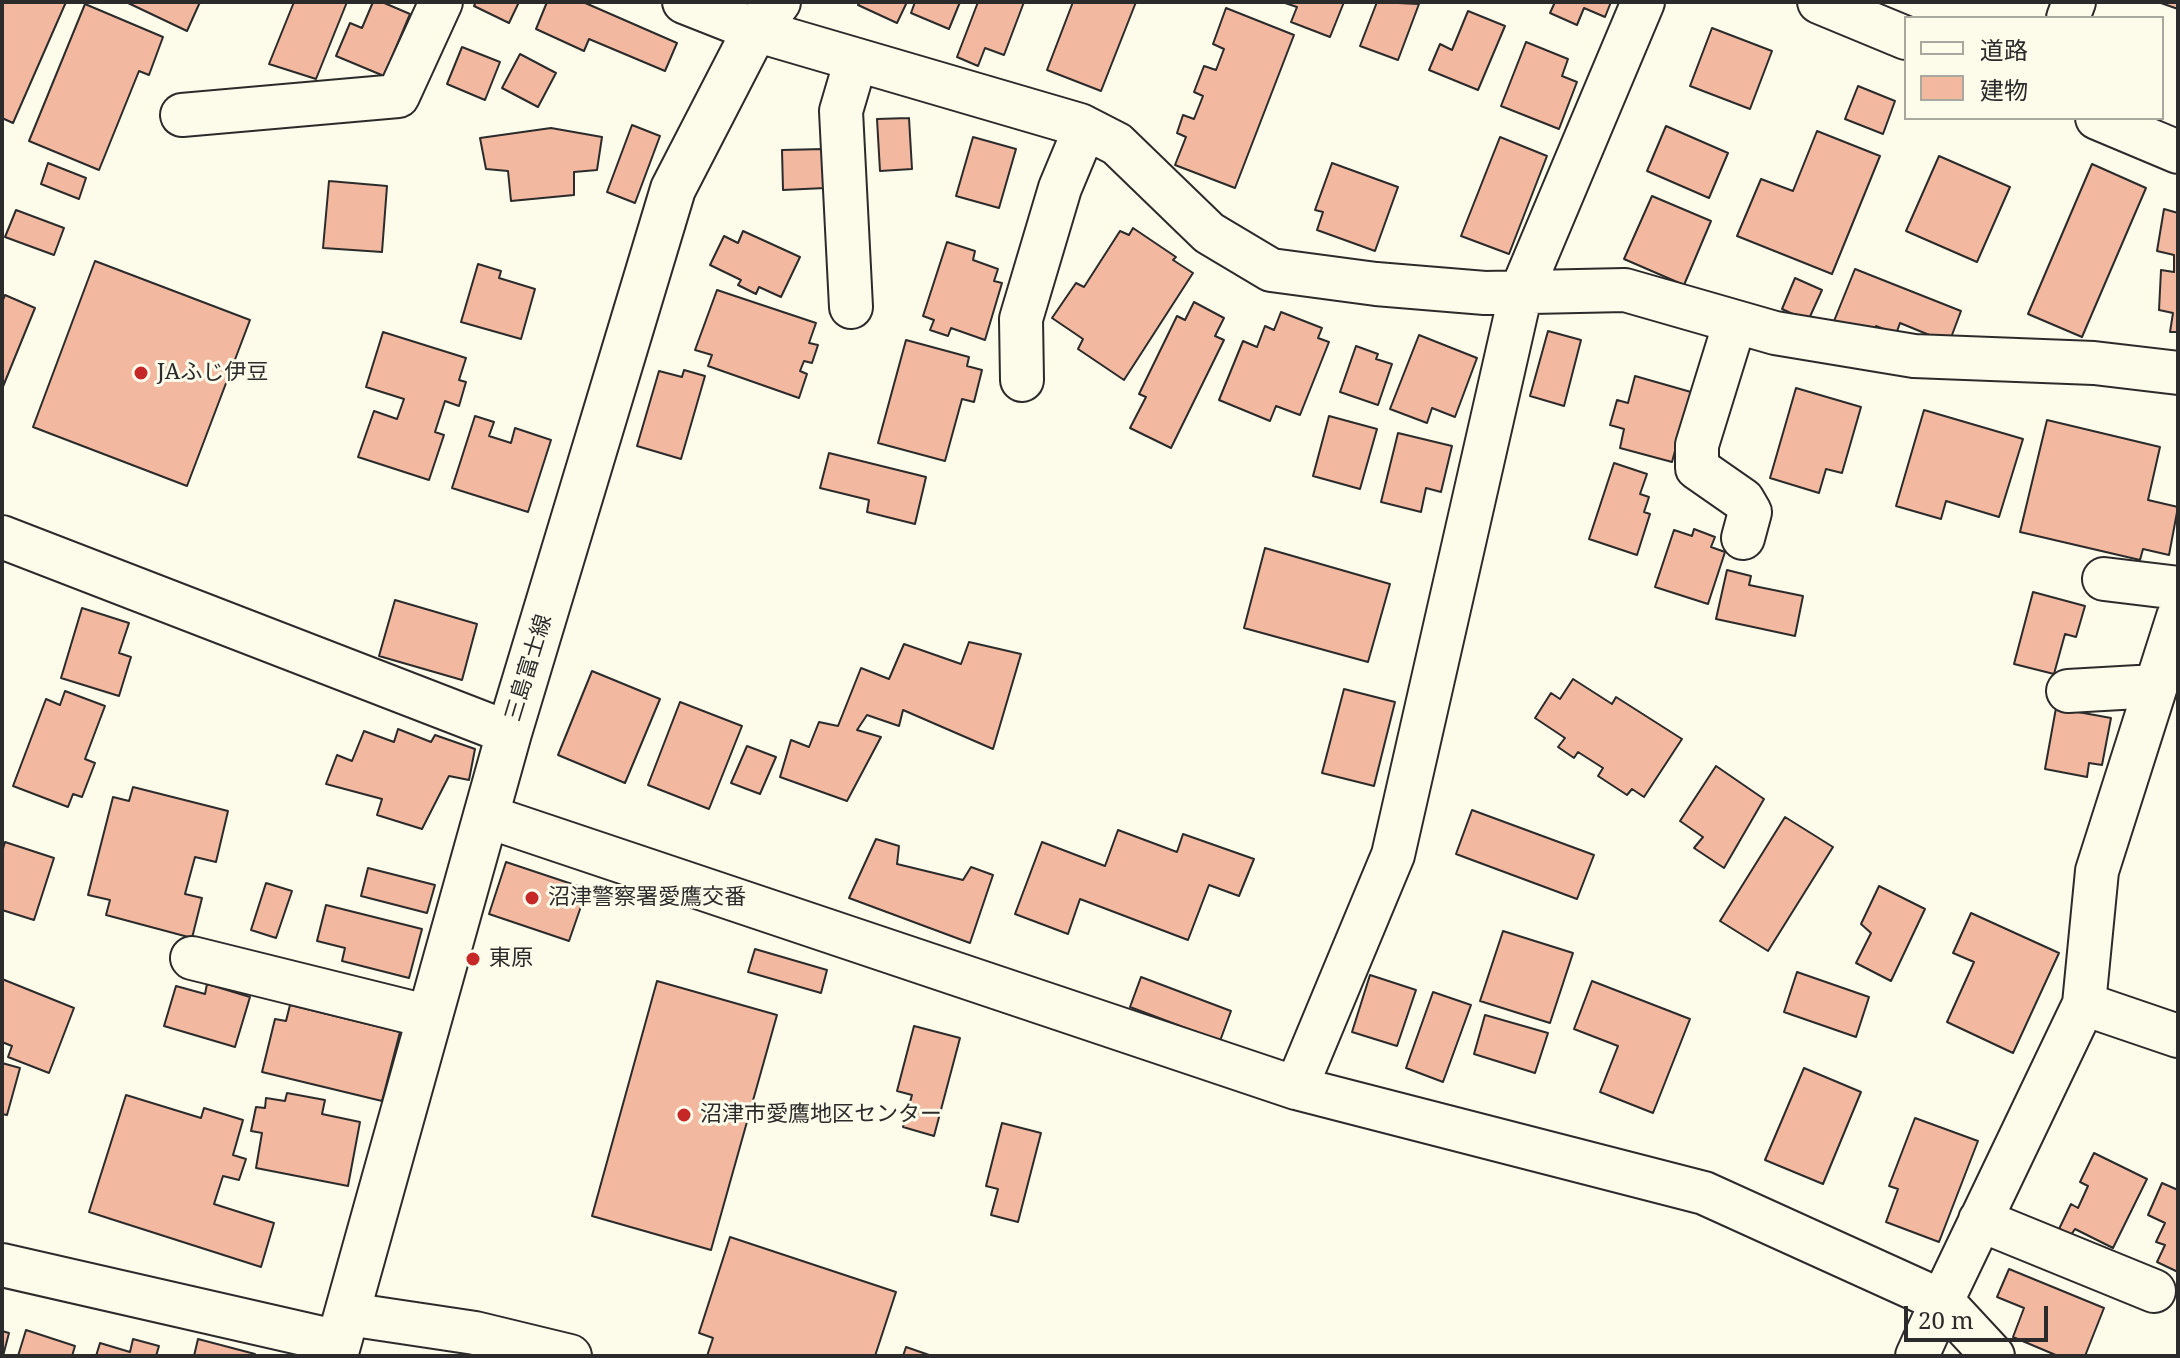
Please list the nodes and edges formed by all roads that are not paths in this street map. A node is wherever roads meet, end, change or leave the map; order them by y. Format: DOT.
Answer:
graph roads {
  1 [pos="441,2"];
  2 [pos="684,2"];
  3 [pos="1643,2"];
  4 [pos="1823,3"];
  5 [pos="766,16"];
  6 [pos="1904,37"];
  7 [pos="856,60"];
  8 [pos="182,115"];
  9 [pos="2102,120"];
  10 [pos="1085,128"];
  11 [pos="2178,152"];
  12 [pos="1521,292"];
  13 [pos="851,307"];
  14 [pos="1735,322"];
  15 [pos="2178,373"];
  16 [pos="1022,380"];
  17 [pos="2,537"];
  18 [pos="1743,538"];
  19 [pos="2104,579"];
  20 [pos="2178,588"];
  21 [pos="2178,617"];
  22 [pos="2156,686"];
  23 [pos="2068,691"];
  24 [pos="509,733"];
  25 [pos="486,816"];
  26 [pos="192,958"];
  27 [pos="2084,1004"];
  28 [pos="430,1017"];
  29 [pos="2178,1036"];
  30 [pos="1296,1088"];
  31 [pos="1980,1220"];
  32 [pos="2,1265"];
  33 [pos="2154,1291"];
  34 [pos="1942,1301"];
  35 [pos="341,1337"];
  36 [pos="570,1356"];
  37 [pos="1917,1356"];
  38 [pos="1993,1356"];
  1 -- 8 [label="street"];
  2 -- 5 [label="street"];
  3 -- 12 [label="street"];
  4 -- 6 [label="street"];
  5 -- 7 [label="street"];
  5 -- 24 [label="main road, 三島富士線"];
  7 -- 10 [label="street"];
  7 -- 13 [label="street"];
  9 -- 11 [label="street"];
  10 -- 12 [label="street"];
  10 -- 16 [label="street"];
  12 -- 14 [label="street"];
  12 -- 30 [label="street"];
  14 -- 15 [label="street"];
  14 -- 18 [label="street"];
  17 -- 24 [label="street"];
  19 -- 20 [label="street"];
  21 -- 22 [label="street"];
  22 -- 23 [label="street"];
  22 -- 27 [label="street"];
  24 -- 25 [label="main road, 三島富士線"];
  25 -- 28 [label="main road, 三島富士線"];
  25 -- 30 [label="street"];
  26 -- 28 [label="street"];
  27 -- 29 [label="street"];
  27 -- 31 [label="street"];
  28 -- 35 [label="main road, 三島富士線"];
  30 -- 34 [label="street"];
  31 -- 33 [label="street"];
  31 -- 34 [label="street"];
  32 -- 35 [label="street"];
  34 -- 37 [label="street"];
  34 -- 38 [label="street"];
  35 -- 36 [label="street"];
}
